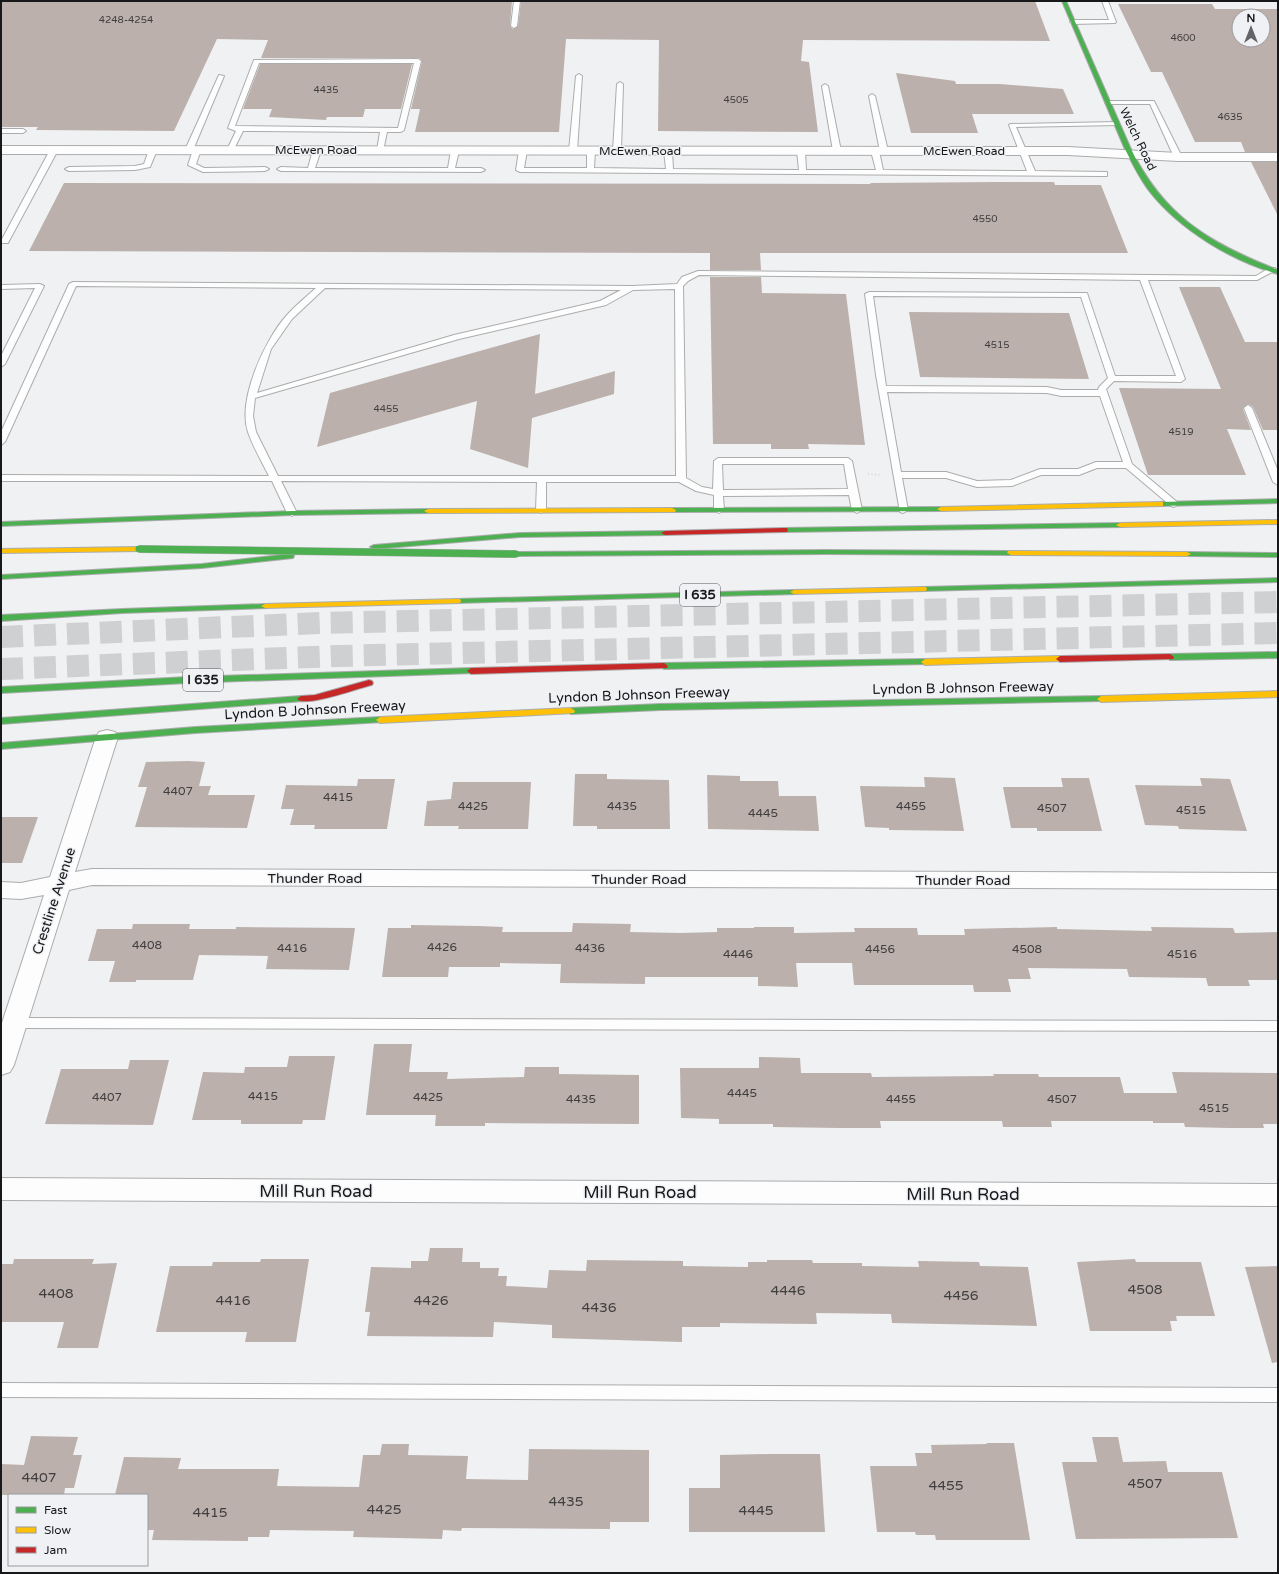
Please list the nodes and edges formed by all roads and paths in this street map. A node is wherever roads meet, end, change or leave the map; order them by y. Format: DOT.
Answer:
graph roads {
  1 [pos="518,1"];
  2 [pos="1064,1"];
  3 [pos="1106,1"];
  4 [pos="1073,22"];
  5 [pos="514,26"];
  6 [pos="221,76"];
  7 [pos="579,76"];
  8 [pos="620,84"];
  9 [pos="825,86"];
  10 [pos="872,96"];
  11 [pos="1107,102"];
  12 [pos="1117,124"];
  13 [pos="240,129"];
  14 [pos="384,130"];
  15 [pos="1,131"];
  16 [pos="23,131"];
  17 [pos="1,150"];
  18 [pos="54,150"];
  19 [pos="153,150"];
  20 [pos="193,150"];
  21 [pos="231,150"];
  22 [pos="317,150"];
  23 [pos="380,150"];
  24 [pos="455,150"];
  25 [pos="523,151"];
  26 [pos="573,151"];
  27 [pos="591,151"];
  28 [pos="617,151"];
  29 [pos="668,151"];
  30 [pos="801,151"];
  31 [pos="837,151"];
  32 [pos="879,151"];
  33 [pos="1023,151"];
  34 [pos="1131,156"];
  35 [pos="1178,157"];
  36 [pos="1278,157"];
  37 [pos="69,168"];
  38 [pos="265,169"];
  39 [pos="281,169"];
  40 [pos="311,170"];
  41 [pos="451,170"];
  42 [pos="481,170"];
  43 [pos="590,170"];
  44 [pos="670,171"];
  45 [pos="803,172"];
  46 [pos="880,173"];
  47 [pos="1032,174"];
  48 [pos="1104,174"];
  49 [pos="5,241"];
  50 [pos="1275,271"];
  51 [pos="1042,277"];
  52 [pos="1143,278"];
  53 [pos="324,285"];
  54 [pos="679,286"];
  55 [pos="1,287"];
  56 [pos="632,288"];
  57 [pos="1046,295"];
  58 [pos="1,364"];
  59 [pos="1112,378"];
  60 [pos="883,389"];
  61 [pos="1104,393"];
  62 [pos="251,397"];
  63 [pos="1248,408"];
  64 [pos="1,442"];
  65 [pos="1128,465"];
  66 [pos="850,474"];
  67 [pos="897,475"];
  68 [pos="275,477"];
  69 [pos="1,478"];
  70 [pos="542,478"];
  71 [pos="682,479"];
  72 [pos="1278,482"];
  73 [pos="853,492"];
  74 [pos="718,493"];
  75 [pos="1278,501"];
  76 [pos="1174,504"];
  77 [pos="541,510"];
  78 [pos="719,510"];
  79 [pos="857,510"];
  80 [pos="903,510"];
  81 [pos="292,513"];
  82 [pos="1278,522"];
  83 [pos="1,524"];
  84 [pos="1,552"];
  85 [pos="1278,555"];
  86 [pos="1,577"];
  87 [pos="1278,580"];
  88 [pos="1,618"];
  89 [pos="1278,655"];
  90 [pos="404,674"];
  91 [pos="1,690"];
  92 [pos="1278,694"];
  93 [pos="1,721"];
  94 [pos="107,737"];
  95 [pos="1,746"];
  96 [pos="1278,881"];
  97 [pos="59,884"];
  98 [pos="1,890"];
  99 [pos="16,1023"];
  100 [pos="1278,1026"];
  101 [pos="1,1066"];
  102 [pos="1,1190"];
  103 [pos="1278,1195"];
  104 [pos="1,1390"];
  105 [pos="1278,1395"];
  1 -- 5 [label="lane"];
  2 -- 4 [label="main road, Welch Road"];
  3 -- 4 [label="lane"];
  4 -- 11 [label="main road, Welch Road"];
  6 -- 20 [label="lane"];
  7 -- 26 [label="lane"];
  8 -- 28 [label="lane"];
  9 -- 31 [label="lane"];
  10 -- 32 [label="lane"];
  11 -- 12 [label="main road, Welch Road"];
  11 -- 35 [label="lane"];
  12 -- 33 [label="lane"];
  12 -- 34 [label="main road, Welch Road"];
  13 -- 14 [label="lane"];
  13 -- 14 [label="lane"];
  13 -- 21 [label="lane"];
  14 -- 23 [label="lane"];
  15 -- 16 [label="lane"];
  17 -- 18 [label="street, McEwen Road"];
  18 -- 19 [label="street, McEwen Road"];
  18 -- 49 [label="lane"];
  19 -- 20 [label="street, McEwen Road"];
  19 -- 37 [label="lane"];
  20 -- 21 [label="street, McEwen Road"];
  20 -- 38 [label="lane"];
  21 -- 22 [label="street, McEwen Road"];
  22 -- 23 [label="street, McEwen Road"];
  22 -- 40 [label="lane"];
  23 -- 24 [label="street, McEwen Road"];
  24 -- 25 [label="street, McEwen Road"];
  24 -- 41 [label="lane"];
  25 -- 26 [label="street, McEwen Road"];
  25 -- 43 [label="lane"];
  26 -- 27 [label="street, McEwen Road"];
  27 -- 28 [label="street, McEwen Road"];
  27 -- 43 [label="lane"];
  28 -- 29 [label="street, McEwen Road"];
  29 -- 30 [label="street, McEwen Road"];
  29 -- 44 [label="lane"];
  30 -- 31 [label="street, McEwen Road"];
  30 -- 45 [label="lane"];
  31 -- 32 [label="street, McEwen Road"];
  32 -- 33 [label="street, McEwen Road"];
  32 -- 46 [label="lane"];
  33 -- 34 [label="street, McEwen Road"];
  33 -- 47 [label="lane"];
  34 -- 35 [label="street, McEwen Road"];
  34 -- 50 [label="main road, Welch Road"];
  35 -- 36 [label="street, McEwen Road"];
  39 -- 40 [label="lane"];
  40 -- 41 [label="lane"];
  41 -- 42 [label="lane"];
  43 -- 44 [label="lane"];
  44 -- 45 [label="lane"];
  45 -- 46 [label="lane"];
  46 -- 47 [label="lane"];
  47 -- 48 [label="lane"];
  50 -- 52 [label="lane"];
  51 -- 52 [label="lane"];
  51 -- 54 [label="lane"];
  51 -- 57 [label="lane"];
  52 -- 59 [label="lane"];
  53 -- 56 [label="lane"];
  53 -- 62 [label="lane"];
  53 -- 64 [label="lane"];
  54 -- 56 [label="lane"];
  54 -- 71 [label="lane"];
  55 -- 58 [label="lane"];
  56 -- 62 [label="lane"];
  57 -- 59 [label="lane"];
  57 -- 60 [label="lane"];
  59 -- 61 [label="lane"];
  60 -- 61 [label="lane"];
  60 -- 67 [label="lane"];
  61 -- 65 [label="lane"];
  62 -- 68 [label="lane"];
  63 -- 72 [label="lane"];
  65 -- 67 [label="lane"];
  65 -- 76 [label="lane"];
  66 -- 67 [label="path"];
  66 -- 73 [label="lane"];
  66 -- 74 [label="lane"];
  67 -- 80 [label="lane"];
  68 -- 69 [label="lane"];
  68 -- 70 [label="lane"];
  68 -- 81 [label="lane"];
  70 -- 71 [label="lane"];
  70 -- 77 [label="lane"];
  71 -- 74 [label="lane"];
  73 -- 74 [label="lane"];
  73 -- 79 [label="lane"];
  74 -- 78 [label="lane"];
  75 -- 76 [label="main road"];
  76 -- 80 [label="main road"];
  77 -- 78 [label="main road"];
  77 -- 81 [label="main road"];
  78 -- 79 [label="main road"];
  79 -- 80 [label="main road"];
  81 -- 83 [label="main road"];
  82 -- 86 [label="main road"];
  84 -- 85 [label="main road, bridge"];
  87 -- 88 [label="main road, I 635"];
  89 -- 90 [label="main road, Lyndon B Johnson Freeway / I 635"];
  90 -- 91 [label="main road, Lyndon B Johnson Freeway / I 635"];
  90 -- 93 [label="main road"];
  92 -- 94 [label="main road, Lyndon B Johnson Freeway"];
  94 -- 95 [label="main road, Lyndon B Johnson Freeway"];
  94 -- 97 [label="street, Crestline Avenue"];
  96 -- 97 [label="street, Thunder Road"];
  97 -- 98 [label="street, Thunder Road"];
  97 -- 99 [label="street, Crestline Avenue"];
  99 -- 100 [label="lane"];
  99 -- 101 [label="street, Crestline Avenue"];
  102 -- 103 [label="street, Mill Run Road"];
  104 -- 105 [label="lane"];
}
